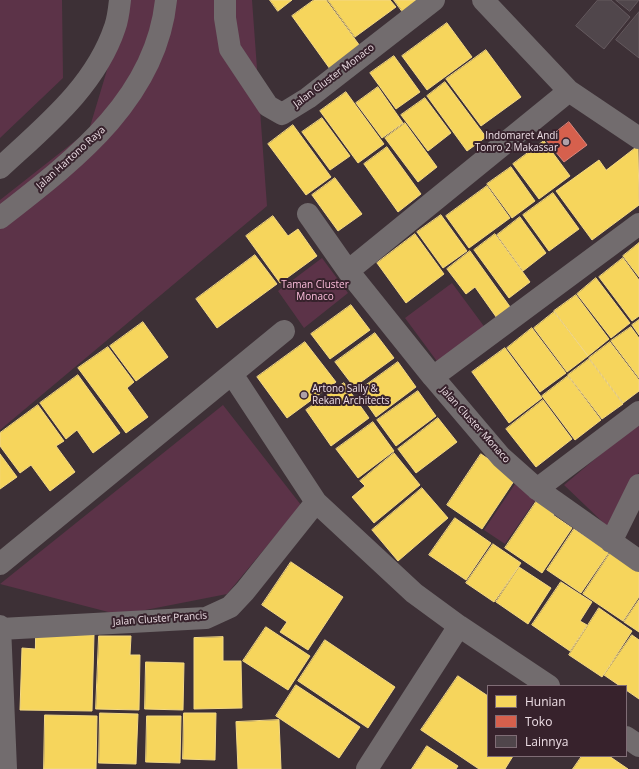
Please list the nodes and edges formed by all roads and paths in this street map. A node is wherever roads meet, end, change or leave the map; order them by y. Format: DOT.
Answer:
graph roads {
  1 [pos="120,0"];
  2 [pos="166,0"];
  3 [pos="225,0"];
  4 [pos="434,0"];
  5 [pos="483,0"];
  6 [pos="569,91"];
  7 [pos="639,138"];
  8 [pos="0,168"];
  9 [pos="308,214"];
  10 [pos="0,218"];
  11 [pos="639,224"];
  12 [pos="348,271"];
  13 [pos="284,331"];
  14 [pos="232,374"];
  15 [pos="433,377"];
  16 [pos="639,412"];
  17 [pos="639,486"];
  18 [pos="537,489"];
  19 [pos="316,502"];
  20 [pos="611,542"];
  21 [pos="639,561"];
  22 [pos="0,564"];
  23 [pos="459,626"];
  24 [pos="0,628"];
  25 [pos="548,685"];
  26 [pos="627,738"];
  27 [pos="639,746"];
  28 [pos="6,769"];
  29 [pos="367,769"];
  1 -- 8 [label="street"];
  2 -- 10 [label="street, Jalan Hartono Raya"];
  3 -- 4 [label="street, Jalan Cluster Monaco"];
  5 -- 6 [label="street"];
  6 -- 7 [label="street"];
  6 -- 12 [label="street"];
  9 -- 12 [label="street, Jalan Cluster Monaco"];
  11 -- 15 [label="street, Jalan Cluster Monaco"];
  12 -- 15 [label="street, Jalan Cluster Monaco"];
  13 -- 14 [label="street"];
  14 -- 19 [label="street"];
  14 -- 22 [label="street"];
  15 -- 18 [label="street, Jalan Cluster Monaco"];
  16 -- 18 [label="street"];
  17 -- 20 [label="street"];
  18 -- 20 [label="street, Jalan Cluster Monaco"];
  19 -- 23 [label="street"];
  19 -- 24 [label="street, Jalan Cluster Prancis"];
  20 -- 21 [label="street, Jalan Cluster Monaco"];
  23 -- 25 [label="street"];
  23 -- 29 [label="street"];
  24 -- 28 [label="street, Jalan Cluster Prancis"];
  26 -- 27 [label="street"];
}
